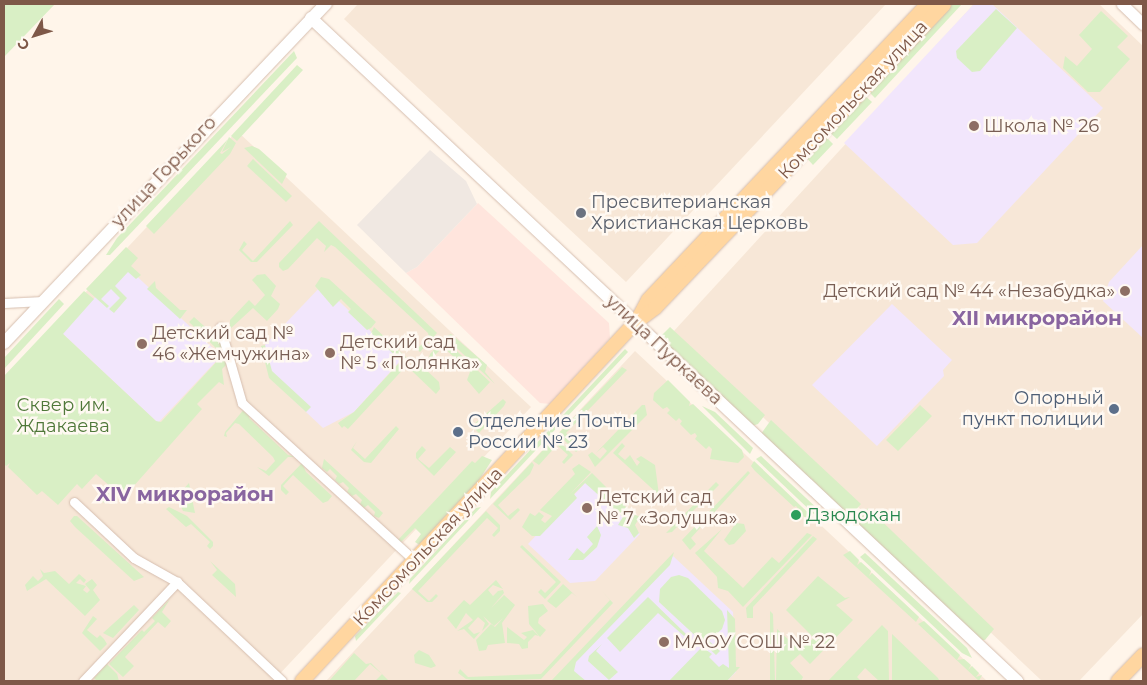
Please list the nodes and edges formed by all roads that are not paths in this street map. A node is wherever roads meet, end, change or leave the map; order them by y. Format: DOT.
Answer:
graph roads {
  1 [pos="326,4"];
  2 [pos="928,4"];
  3 [pos="944,4"];
  4 [pos="1122,4"];
  5 [pos="311,18"];
  6 [pos="1143,24"];
  7 [pos="43,301"];
  8 [pos="4,303"];
  9 [pos="635,323"];
  10 [pos="220,327"];
  11 [pos="4,343"];
  12 [pos="74,502"];
  13 [pos="415,561"];
  14 [pos="177,582"];
  15 [pos="1143,655"];
  16 [pos="84,681"];
  17 [pos="282,681"];
  18 [pos="302,681"];
  19 [pos="1017,681"];
  20 [pos="1118,681"];
  1 -- 5 [label="main road, улица Горького"];
  2 -- 9 [label="main road, Комсомольская улица"];
  3 -- 9 [label="main road, Комсомольская улица"];
  4 -- 6 [label="street"];
  5 -- 7 [label="main road, улица Горького"];
  5 -- 9 [label="main road, улица Пуркаева"];
  7 -- 8 [label="street"];
  7 -- 11 [label="main road, улица Горького"];
  9 -- 13 [label="main road, Комсомольская улица"];
  9 -- 19 [label="main road, улица Пуркаева"];
  10 -- 13 [label="street"];
  12 -- 14 [label="street"];
  13 -- 18 [label="main road, Комсомольская улица"];
  14 -- 16 [label="street"];
  14 -- 17 [label="street"];
  15 -- 20 [label="main road"];
}
